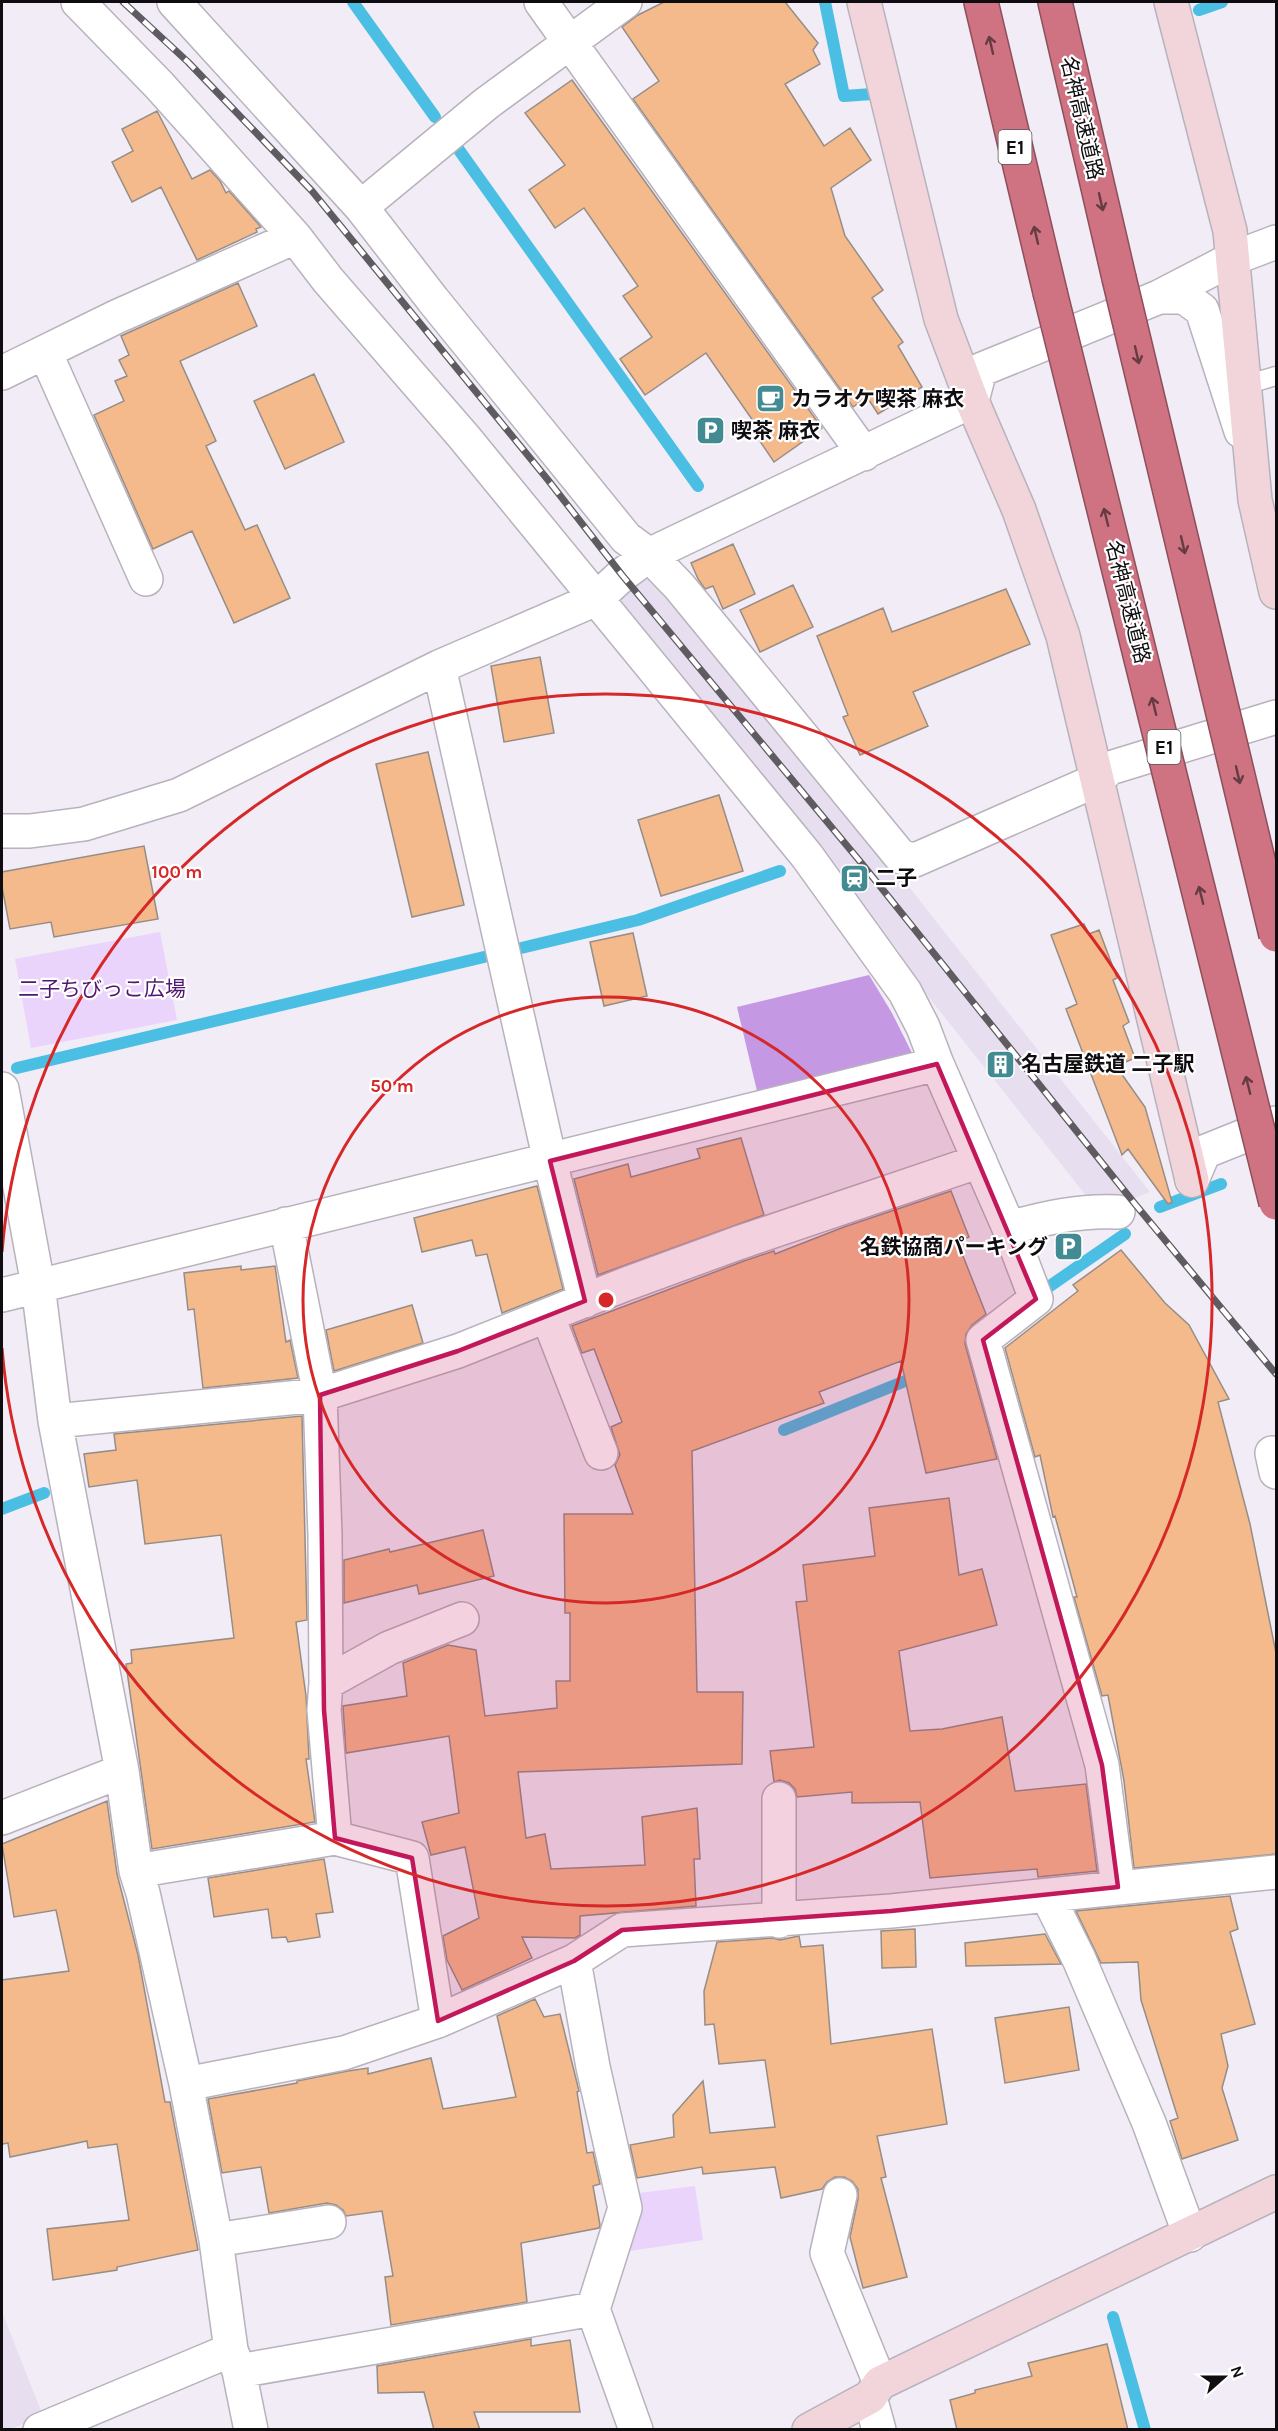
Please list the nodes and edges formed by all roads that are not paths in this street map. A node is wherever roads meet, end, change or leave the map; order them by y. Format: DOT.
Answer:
graph roads {
  1 [pos="78,2"];
  2 [pos="174,2"];
  3 [pos="541,2"];
  4 [pos="625,2"];
  5 [pos="864,2"];
  6 [pos="981,2"];
  7 [pos="1055,2"];
  8 [pos="1171,2"];
  9 [pos="570,41"];
  10 [pos="361,207"];
  11 [pos="295,237"];
  12 [pos="1276,243"];
  13 [pos="1234,258"];
  14 [pos="1159,297"];
  15 [pos="45,352"];
  16 [pos="2,373"];
  17 [pos="1276,376"];
  18 [pos="1245,386"];
  19 [pos="972,401"];
  20 [pos="864,454"];
  21 [pos="1252,470"];
  22 [pos="649,555"];
  23 [pos="146,579"];
  24 [pos="1276,592"];
  25 [pos="596,598"];
  26 [pos="439,667"];
  27 [pos="1276,717"];
  28 [pos="1097,780"];
  29 [pos="2,831"];
  30 [pos="1276,935"];
  31 [pos="937,1064"];
  32 [pos="2,1089"];
  33 [pos="1276,1123"];
  34 [pos="550,1161"];
  35 [pos="980,1161"];
  36 [pos="1276,1203"];
  37 [pos="1118,1212"];
  38 [pos="286,1224"];
  39 [pos="1009,1228"];
  40 [pos="38,1286"];
  41 [pos="2,1295"];
  42 [pos="585,1301"];
  43 [pos="548,1317"];
  44 [pos="320,1395"];
  45 [pos="55,1421"];
  46 [pos="601,1453"];
  47 [pos="462,1619"];
  48 [pos="326,1683"];
  49 [pos="122,1771"];
  50 [pos="779,1799"];
  51 [pos="2,1818"];
  52 [pos="335,1838"];
  53 [pos="136,1871"];
  54 [pos="1276,1872"];
  55 [pos="1118,1887"];
  56 [pos="1048,1897"];
  57 [pos="779,1921"];
  58 [pos="574,1961"];
  59 [pos="438,2021"];
  60 [pos="186,2084"];
  61 [pos="1276,2193"];
  62 [pos="840,2194"];
  63 [pos="329,2222"];
  64 [pos="1190,2235"];
  65 [pos="216,2240"];
  66 [pos="593,2309"];
  67 [pos="235,2360"];
  68 [pos="875,2390"];
  69 [pos="40,2430"];
  70 [pos="251,2430"];
  71 [pos="636,2430"];
  72 [pos="809,2430"];
  73 [pos="879,2430"];
  1 -- 11 [label="street"];
  2 -- 10 [label="street"];
  3 -- 9 [label="street"];
  4 -- 9 [label="street"];
  5 -- 19 [label="street"];
  36 -- 6 [label="highway, 名神高速道路 / E1, one-way, bridge"];
  7 -- 30 [label="highway, 名神高速道路, one-way, bridge"];
  8 -- 13 [label="street"];
  9 -- 10 [label="street"];
  9 -- 20 [label="street"];
  10 -- 22 [label="street"];
  11 -- 15 [label="street"];
  11 -- 25 [label="street"];
  12 -- 13 [label="street"];
  13 -- 14 [label="street"];
  13 -- 18 [label="street"];
  14 -- 19 [label="street"];
  14 -- 21 [label="street"];
  15 -- 16 [label="street"];
  15 -- 23 [label="street"];
  17 -- 18 [label="lane"];
  18 -- 21 [label="street"];
  19 -- 20 [label="street"];
  19 -- 28 [label="street"];
  20 -- 22 [label="street"];
  21 -- 24 [label="street"];
  22 -- 25 [label="street"];
  22 -- 28 [label="street"];
  25 -- 26 [label="street"];
  25 -- 31 [label="street"];
  26 -- 29 [label="street"];
  26 -- 34 [label="street"];
  27 -- 28 [label="street"];
  28 -- 33 [label="street"];
  31 -- 34 [label="street"];
  31 -- 35 [label="street"];
  32 -- 40 [label="street"];
  34 -- 38 [label="street"];
  34 -- 42 [label="street"];
  35 -- 39 [label="street"];
  35 -- 42 [label="street"];
  37 -- 39 [label="street"];
  38 -- 40 [label="street"];
  38 -- 44 [label="street"];
  39 -- 55 [label="street"];
  40 -- 41 [label="street"];
  40 -- 45 [label="street"];
  42 -- 43 [label="street"];
  43 -- 44 [label="street"];
  43 -- 46 [label="street"];
  44 -- 45 [label="street"];
  44 -- 48 [label="street"];
  45 -- 49 [label="street"];
  47 -- 48 [label="street"];
  48 -- 52 [label="street"];
  49 -- 51 [label="street"];
  49 -- 53 [label="street"];
  50 -- 57 [label="street"];
  52 -- 53 [label="street"];
  52 -- 59 [label="street"];
  53 -- 60 [label="street"];
  54 -- 55 [label="street"];
  55 -- 56 [label="street"];
  56 -- 57 [label="street"];
  56 -- 64 [label="street"];
  57 -- 58 [label="street"];
  58 -- 59 [label="street"];
  58 -- 66 [label="street"];
  59 -- 60 [label="street"];
  60 -- 65 [label="street"];
  61 -- 64 [label="street"];
  62 -- 68 [label="street"];
  63 -- 65 [label="street"];
  64 -- 68 [label="street"];
  65 -- 67 [label="street"];
  66 -- 67 [label="street"];
  66 -- 71 [label="street"];
  67 -- 69 [label="street"];
  67 -- 70 [label="street"];
  68 -- 72 [label="street"];
  68 -- 73 [label="street"];
}
